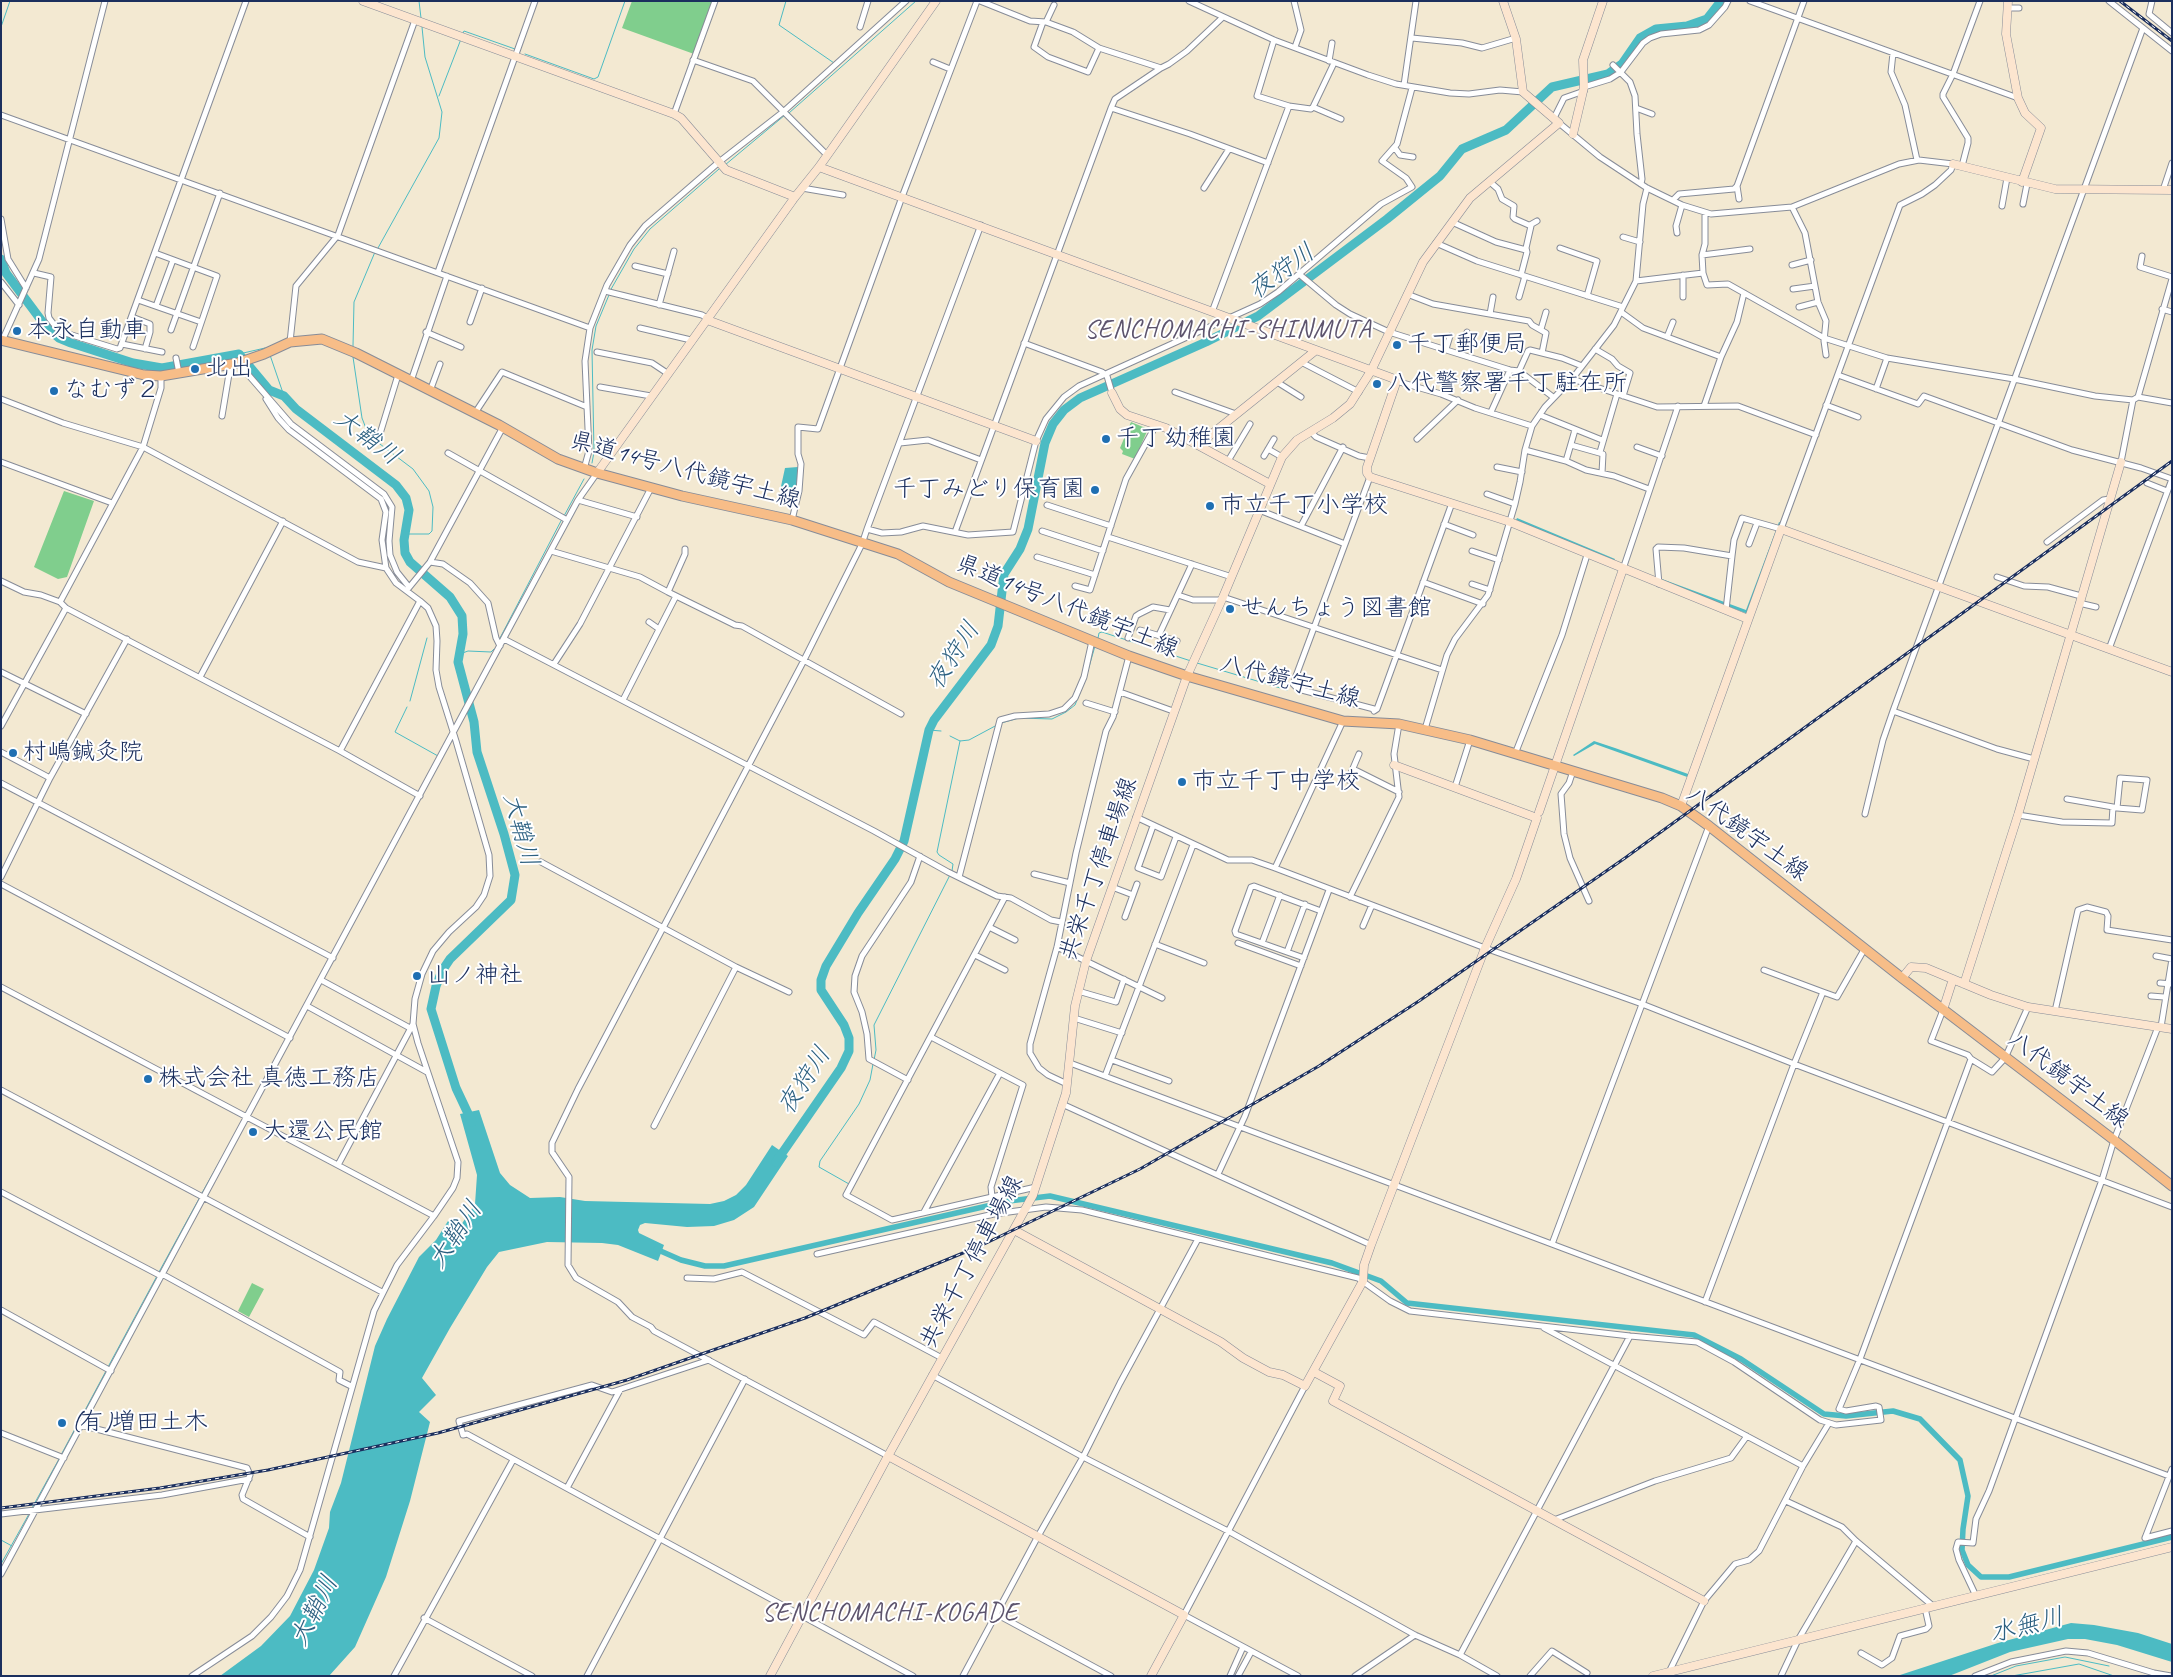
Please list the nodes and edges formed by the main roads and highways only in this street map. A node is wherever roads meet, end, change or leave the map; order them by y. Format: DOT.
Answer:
graph roads {
  1 [pos="2,341"];
  2 [pos="1188,674"];
  3 [pos="2172,1186"];
  1 -- 2 [label="main road, 県道14号八代鏡宇土線"];
  2 -- 3 [label="main road, 八代鏡宇土線"];
}
